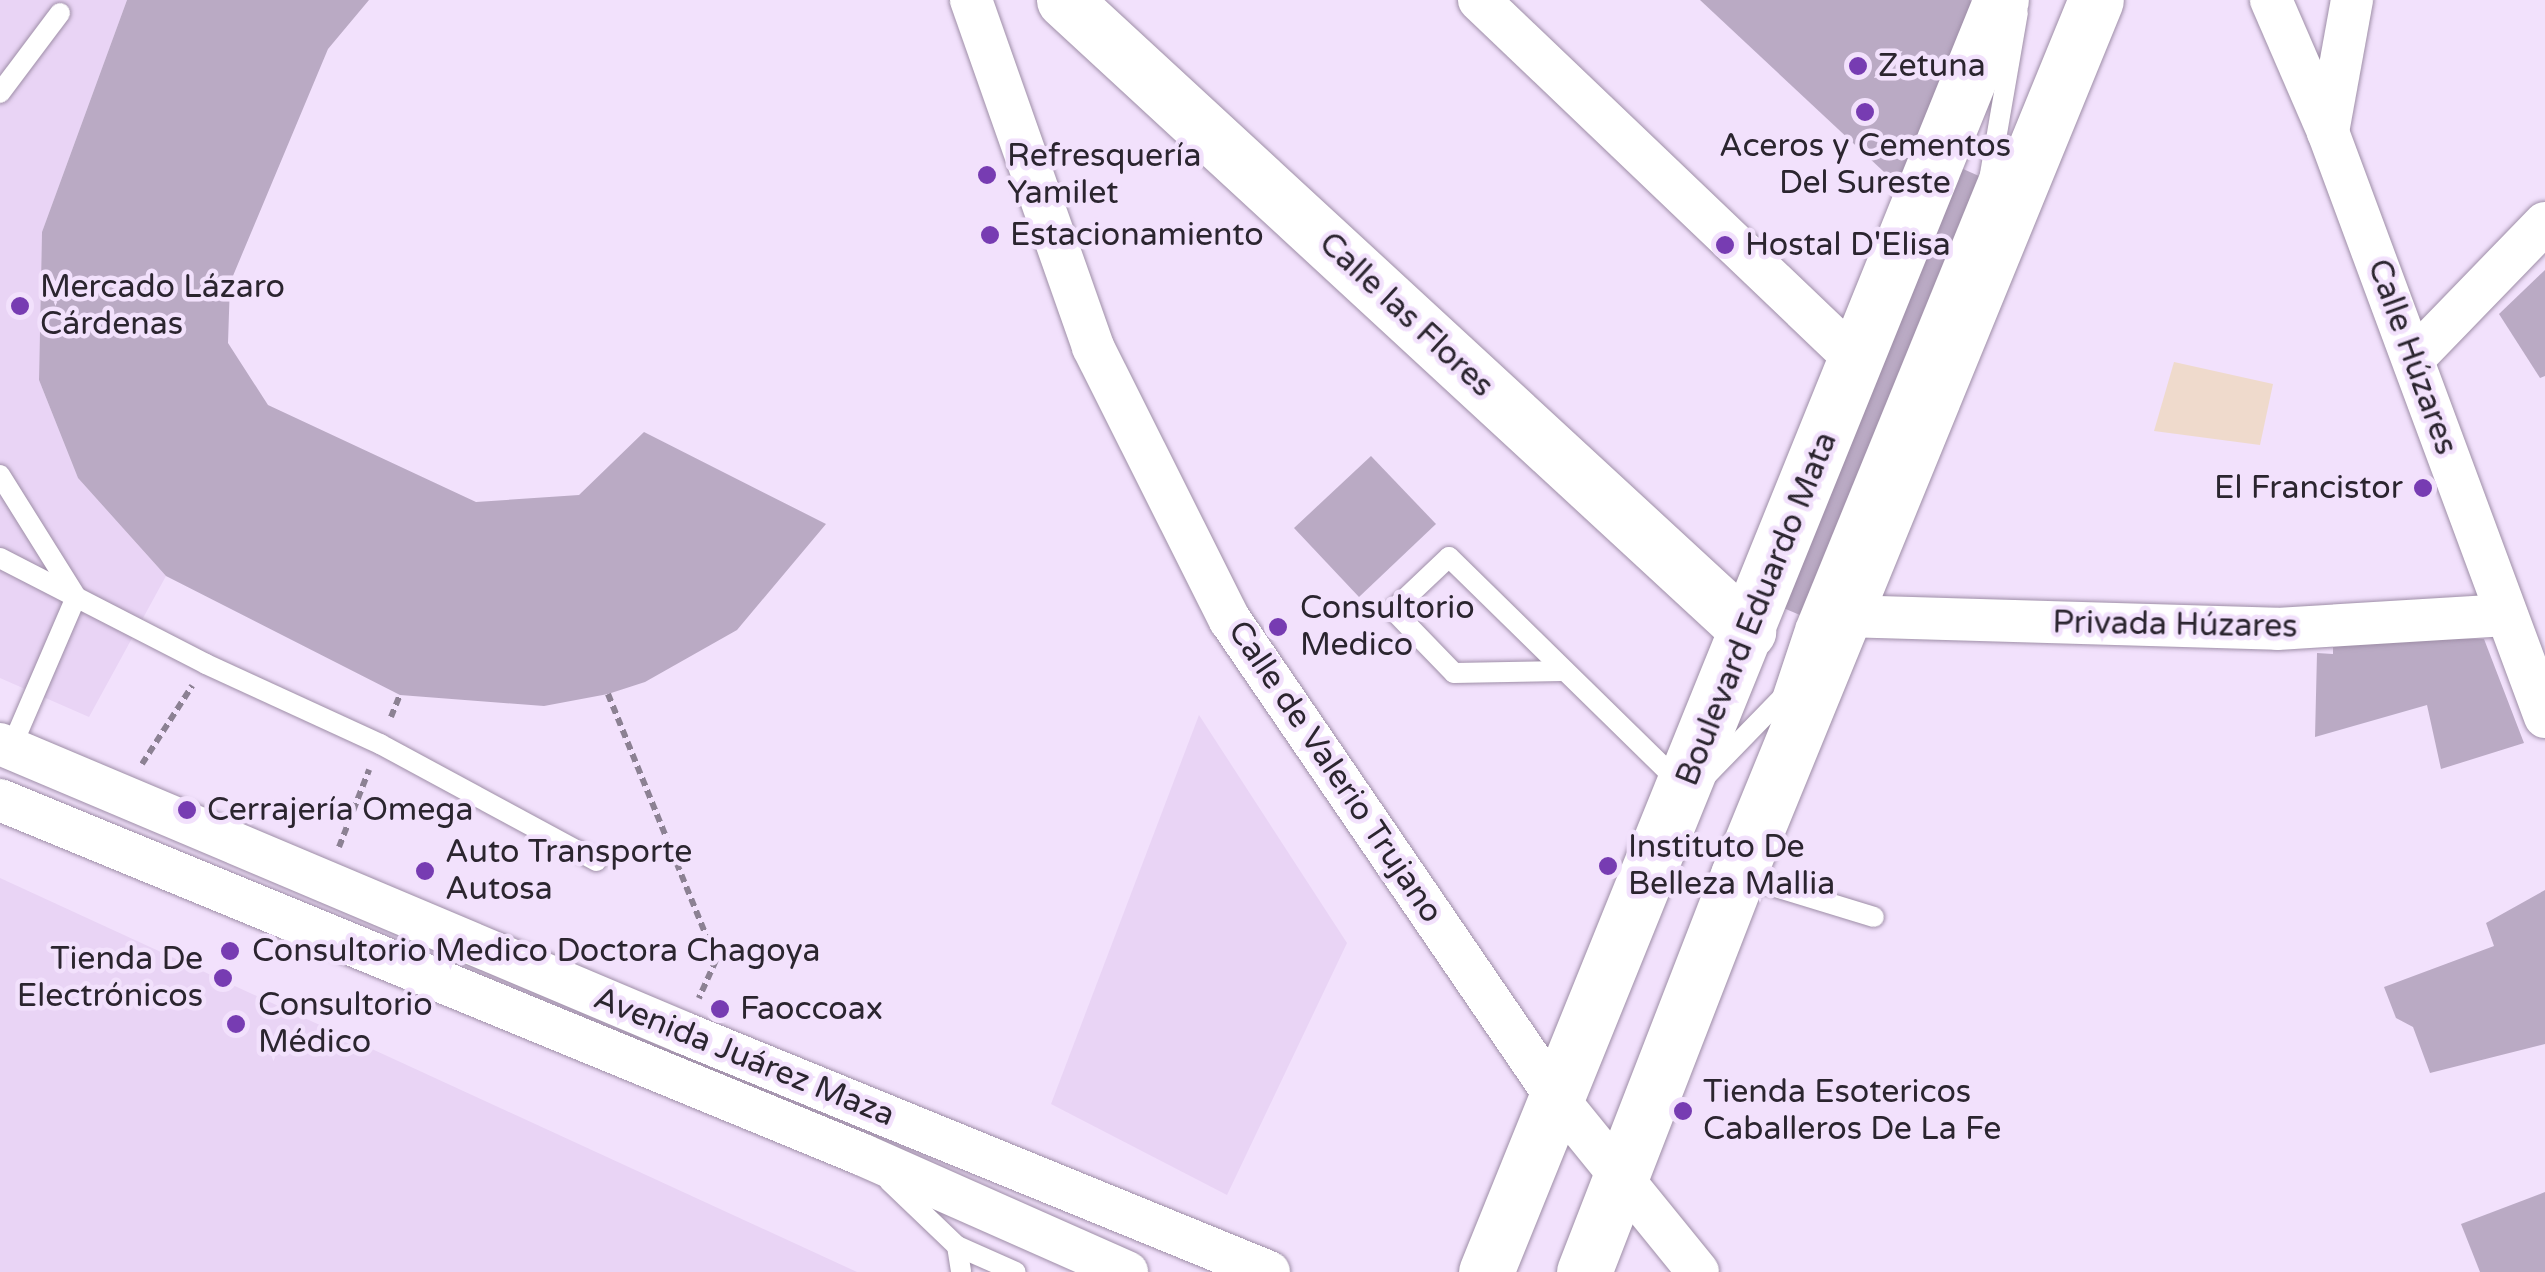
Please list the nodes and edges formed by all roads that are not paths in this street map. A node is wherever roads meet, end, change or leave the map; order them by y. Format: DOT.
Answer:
graph roads {
  1 [pos="971,0"];
  2 [pos="1064,0"];
  3 [pos="1479,0"];
  4 [pos="2001,0"];
  5 [pos="2019,0"];
  6 [pos="2096,0"];
  7 [pos="2271,0"];
  8 [pos="2352,0"];
  9 [pos="60,13"];
  10 [pos="0,94"];
  11 [pos="2328,132"];
  12 [pos="2545,223"];
  13 [pos="2414,358"];
  14 [pos="1857,361"];
  15 [pos="0,476"];
  16 [pos="0,558"];
  17 [pos="76,597"];
  18 [pos="2507,615"];
  19 [pos="1844,616"];
  20 [pos="1748,630"];
  21 [pos="1563,671"];
  22 [pos="2545,717"];
  23 [pos="4,755"];
  24 [pos="1682,796"];
  25 [pos="0,800"];
  26 [pos="596,861"];
  27 [pos="1738,875"];
  28 [pos="1874,917"];
  29 [pos="1556,1097"];
  30 [pos="863,1155"];
  31 [pos="1623,1174"];
  32 [pos="958,1246"];
  33 [pos="962,1272"];
  34 [pos="1016,1272"];
  35 [pos="1127,1272"];
  36 [pos="1269,1272"];
  37 [pos="1486,1272"];
  38 [pos="1584,1272"];
  39 [pos="1698,1272"];
  1 -- 29 [label="street, Calle de Valerio Trujano"];
  2 -- 20 [label="main road, Calle las Flores"];
  3 -- 14 [label="street"];
  4 -- 14 [label="main road, Boulevard Eduardo Mata"];
  5 -- 24 [label="lane"];
  6 -- 19 [label="main road"];
  7 -- 11 [label="street, Calle Húzares"];
  8 -- 11 [label="street"];
  9 -- 10 [label="lane"];
  11 -- 13 [label="street, Calle Húzares"];
  12 -- 13 [label="street"];
  13 -- 18 [label="street, Calle Húzares"];
  14 -- 20 [label="main road, Boulevard Eduardo Mata"];
  15 -- 17 [label="lane"];
  16 -- 17 [label="lane"];
  17 -- 23 [label="lane"];
  17 -- 26 [label="lane"];
  18 -- 19 [label="street, Privada Húzares"];
  18 -- 22 [label="street, Calle Húzares"];
  19 -- 27 [label="main road"];
  20 -- 24 [label="main road, Boulevard Eduardo Mata"];
  21 -- 21 [label="lane"];
  21 -- 24 [label="lane"];
  23 -- 36 [label="street, Avenida Juárez Maza"];
  24 -- 29 [label="main road, Boulevard Eduardo Mata"];
  25 -- 30 [label="street, Avenida Juárez Maza"];
  27 -- 28 [label="lane"];
  27 -- 31 [label="main road"];
  29 -- 31 [label="street, Calle de Valerio Trujano"];
  29 -- 37 [label="main road, Boulevard Eduardo Mata"];
  30 -- 32 [label="lane"];
  30 -- 35 [label="street, Avenida Juárez Maza"];
  31 -- 38 [label="main road"];
  31 -- 39 [label="street, Calle de Valerio Trujano"];
  32 -- 33 [label="lane"];
  32 -- 34 [label="lane"];
}
